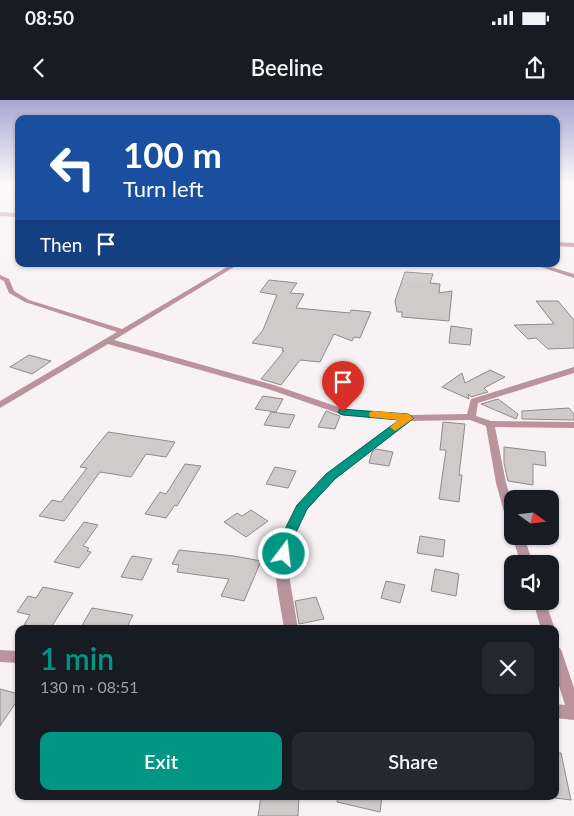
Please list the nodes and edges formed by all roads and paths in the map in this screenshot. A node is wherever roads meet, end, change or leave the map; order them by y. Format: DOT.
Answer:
graph roads {
  1 [pos="560,244"];
  2 [pos="574,245"];
  3 [pos="231,267"];
  4 [pos="545,267"];
  5 [pos="574,276"];
  6 [pos="0,277"];
  7 [pos="124,332"];
  8 [pos="108,341"];
  9 [pos="574,370"];
  10 [pos="0,405"];
  11 [pos="471,417"];
  12 [pos="408,418"];
  13 [pos="490,424"];
  14 [pos="574,425"];
  15 [pos="504,493"];
  16 [pos="542,610"];
  17 [pos="290,625"];
  18 [pos="547,625"];
  19 [pos="0,656"];
  20 [pos="15,657"];
  21 [pos="559,665"];
  22 [pos="559,710"];
  23 [pos="574,712"];
  1 -- 2 [label="street"];
  3 -- 7 [label="street"];
  4 -- 5 [label="street"];
  6 -- 7 [label="street"];
  7 -- 8 [label="street"];
  8 -- 10 [label="street"];
  8 -- 12 [label="street"];
  9 -- 11 [label="street"];
  11 -- 12 [label="street"];
  11 -- 13 [label="street"];
  12 -- 17 [label="street"];
  13 -- 14 [label="street"];
  13 -- 15 [label="street"];
  16 -- 18 [label="street"];
  19 -- 20 [label="street"];
  21 -- 23 [label="street"];
  22 -- 23 [label="street"];
}
